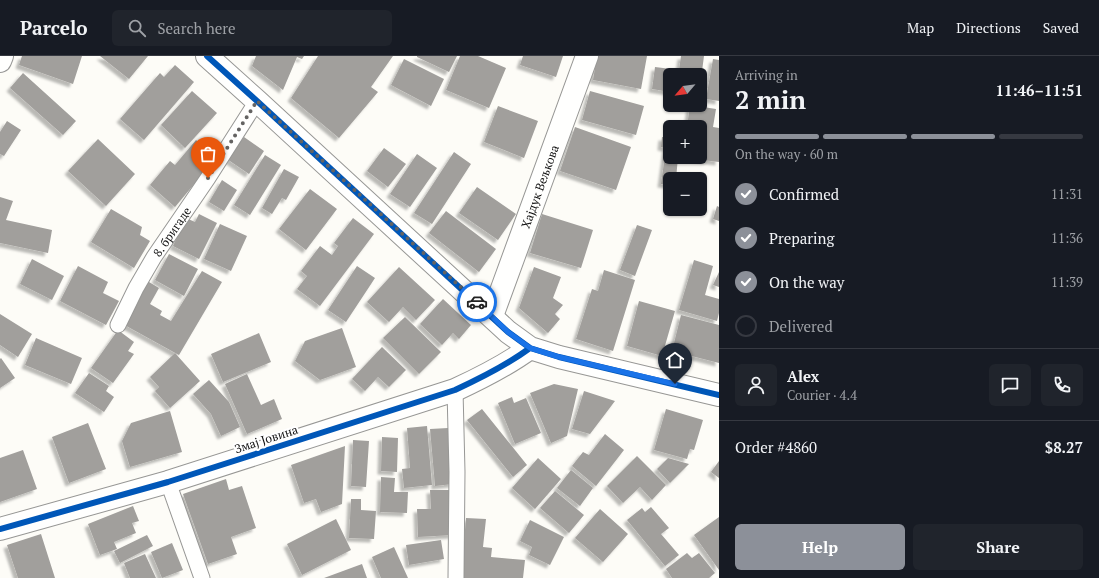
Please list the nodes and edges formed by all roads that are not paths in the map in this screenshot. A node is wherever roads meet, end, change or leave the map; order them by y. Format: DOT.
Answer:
graph roads {
  1 [pos="2,56"];
  2 [pos="207,56"];
  3 [pos="587,56"];
  4 [pos="0,61"];
  5 [pos="257,101"];
  6 [pos="492,316"];
  7 [pos="118,326"];
  8 [pos="530,348"];
  9 [pos="455,390"];
  10 [pos="719,396"];
  11 [pos="168,482"];
  12 [pos="0,529"];
  13 [pos="202,578"];
  14 [pos="456,578"];
  1 -- 4 [label="street"];
  2 -- 5 [label="street"];
  3 -- 6 [label="street, Хајдук Вељкова"];
  5 -- 6 [label="street"];
  5 -- 7 [label="lane, 8. бригаде"];
  6 -- 8 [label="street"];
  8 -- 9 [label="street, Змај Јовина"];
  8 -- 10 [label="street"];
  9 -- 11 [label="street, Змај Јовина"];
  9 -- 14 [label="lane"];
  11 -- 12 [label="street, Змај Јовина"];
  11 -- 13 [label="lane"];
}
